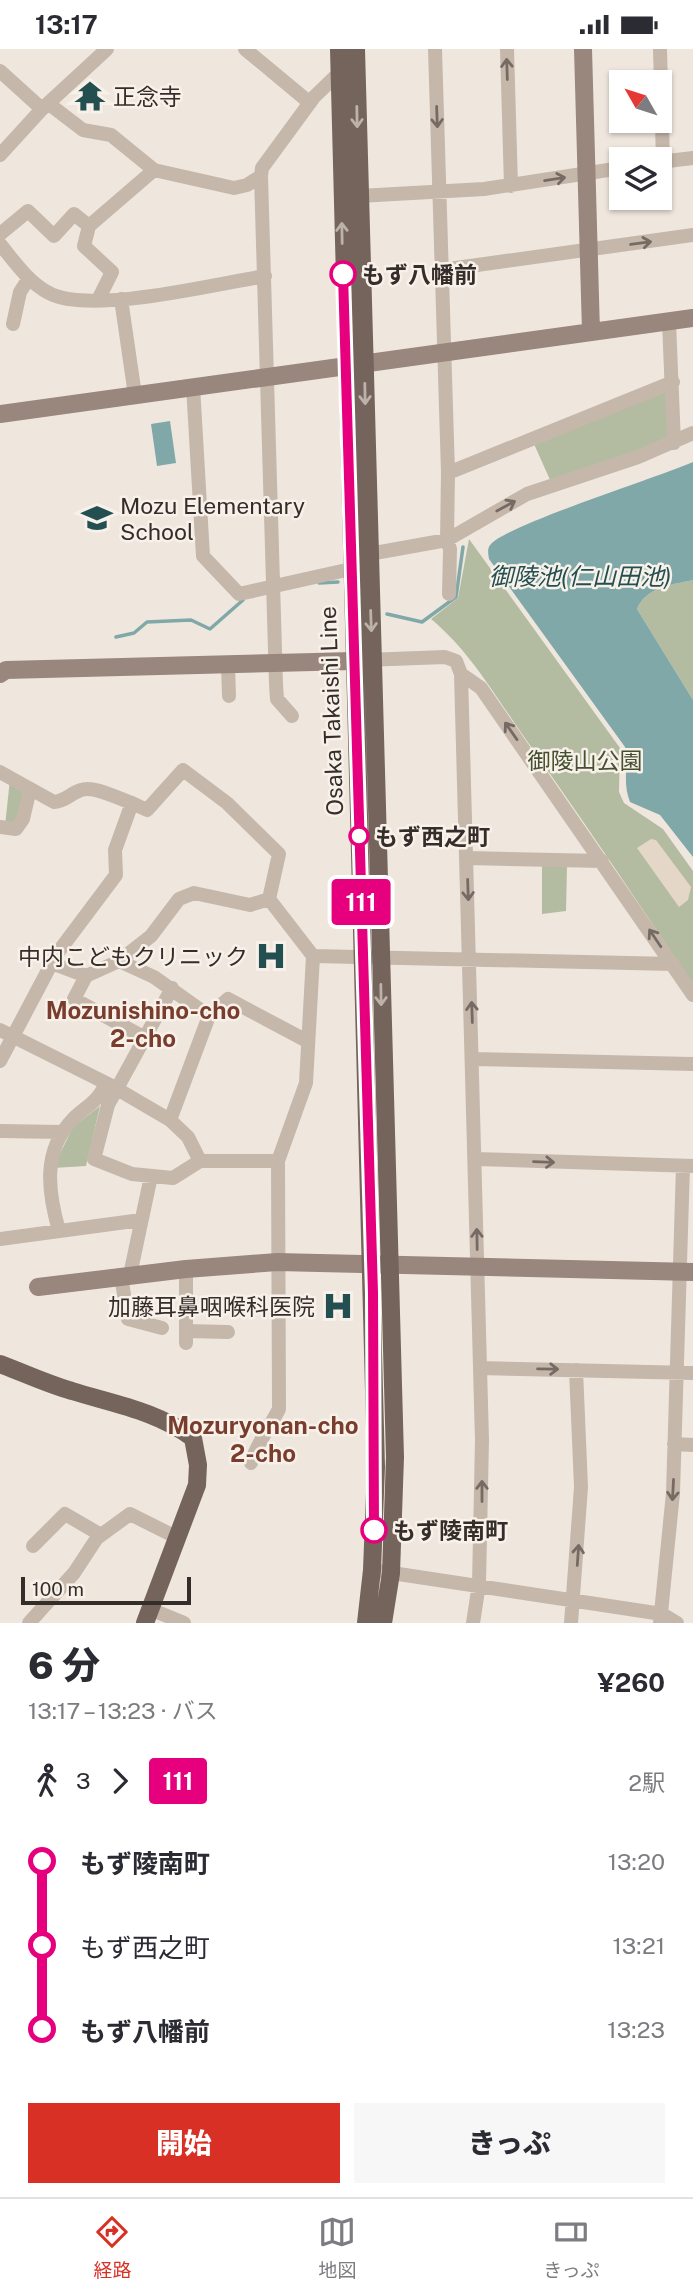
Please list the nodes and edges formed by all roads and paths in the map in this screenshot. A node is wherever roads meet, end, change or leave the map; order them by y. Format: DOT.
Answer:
graph roads {
  1 [pos="107,49"];
  2 [pos="244,49"];
  3 [pos="339,49"];
  4 [pos="356,49"];
  5 [pos="435,49"];
  6 [pos="507,49"];
  7 [pos="583,49"];
  8 [pos="660,49"];
  9 [pos="0,71"];
  10 [pos="340,73"];
  11 [pos="310,103"];
  12 [pos="46,107"];
  13 [pos="662,147"];
  14 [pos="0,155"];
  15 [pos="693,158"];
  16 [pos="672,161"];
  17 [pos="154,170"];
  18 [pos="609,171"];
  19 [pos="587,174"];
  20 [pos="261,176"];
  21 [pos="511,186"];
  22 [pos="439,194"];
  23 [pos="359,196"];
  24 [pos="89,226"];
  25 [pos="0,234"];
  26 [pos="693,235"];
  27 [pos="0,244"];
  28 [pos="589,251"];
  29 [pos="440,270"];
  30 [pos="265,276"];
  31 [pos="29,278"];
  32 [pos="121,299"];
  33 [pos="98,300"];
  34 [pos="8,317"];
  35 [pos="693,318"];
  36 [pos="668,322"];
  37 [pos="591,332"];
  38 [pos="442,353"];
  39 [pos="364,362"];
  40 [pos="345,366"];
  41 [pos="268,376"];
  42 [pos="673,382"];
  43 [pos="193,386"];
  44 [pos="135,395"];
  45 [pos="0,414"];
  46 [pos="693,433"];
  47 [pos="674,443"];
  48 [pos="448,473"];
  49 [pos="447,540"];
  50 [pos="369,554"];
  51 [pos="351,569"];
  52 [pos="274,584"];
  53 [pos="449,594"];
  54 [pos="373,660"];
  55 [pos="354,661"];
  56 [pos="276,663"];
  57 [pos="228,664"];
  58 [pos="0,674"];
  59 [pos="461,674"];
  60 [pos="229,696"];
  61 [pos="292,716"];
  62 [pos="0,772"];
  63 [pos="30,789"];
  64 [pos="132,803"];
  65 [pos="0,827"];
  66 [pos="467,858"];
  67 [pos="602,861"];
  68 [pos="269,899"];
  69 [pos="313,956"];
  70 [pos="362,957"];
  71 [pos="381,958"];
  72 [pos="119,961"];
  73 [pos="470,961"];
  74 [pos="54,964"];
  75 [pos="673,964"];
  76 [pos="86,976"];
  77 [pos="172,988"];
  78 [pos="693,995"];
  79 [pos="209,1016"];
  80 [pos="7,1033"];
  81 [pos="145,1038"];
  82 [pos="307,1041"];
  83 [pos="473,1059"];
  84 [pos="0,1061"];
  85 [pos="693,1064"];
  86 [pos="111,1088"];
  87 [pos="104,1102"];
  88 [pos="170,1120"];
  89 [pos="0,1131"];
  90 [pos="62,1132"];
  91 [pos="476,1159"];
  92 [pos="200,1161"];
  93 [pos="278,1161"];
  94 [pos="688,1166"];
  95 [pos="151,1176"];
  96 [pos="141,1220"];
  97 [pos="59,1231"];
  98 [pos="0,1239"];
  99 [pos="277,1262"];
  100 [pos="380,1264"];
  101 [pos="478,1265"];
  102 [pos="186,1269"];
  103 [pos="687,1272"];
  104 [pos="125,1276"];
  105 [pos="38,1287"];
  106 [pos="162,1328"];
  107 [pos="228,1332"];
  108 [pos="0,1364"];
  109 [pos="480,1368"];
  110 [pos="576,1370"];
  111 [pos="677,1372"];
  112 [pos="693,1373"];
  113 [pos="674,1444"];
  114 [pos="693,1445"];
  115 [pos="251,1463"];
  116 [pos="101,1535"];
  117 [pos="176,1537"];
  118 [pos="33,1546"];
  119 [pos="372,1570"];
  120 [pos="391,1573"];
  121 [pos="479,1584"];
  122 [pos="575,1601"];
  123 [pos="147,1616"];
  124 [pos="661,1619"];
  125 [pos="29,1623"];
  126 [pos="184,1623"];
  127 [pos="366,1623"];
  128 [pos="383,1623"];
  129 [pos="473,1623"];
  130 [pos="571,1623"];
  131 [pos="677,1623"];
  1 -- 12 [label="street"];
  2 -- 11 [label="street"];
  3 -- 10 [label="main road, Osaka Takaishi Line"];
  4 -- 23 [label="main road, Osaka Takaishi Line, one-way"];
  5 -- 22 [label="street, one-way"];
  21 -- 6 [label="street, one-way"];
  7 -- 19 [label="street"];
  8 -- 13 [label="street"];
  9 -- 12 [label="street"];
  10 -- 11 [label="street"];
  40 -- 10 [label="main road, Osaka Takaishi Line, one-way"];
  11 -- 20 [label="street"];
  12 -- 14 [label="street"];
  12 -- 17 [label="street"];
  15 -- 16 [label="street"];
  17 -- 20 [label="street"];
  17 -- 24 [label="street"];
  18 -- 19 [label="street"];
  21 -- 19 [label="street, one-way"];
  19 -- 28 [label="street"];
  20 -- 30 [label="street"];
  21 -- 22 [label="street"];
  22 -- 23 [label="street"];
  22 -- 29 [label="street"];
  23 -- 39 [label="main road, Osaka Takaishi Line"];
  24 -- 25 [label="street"];
  24 -- 33 [label="street"];
  28 -- 26 [label="street, one-way"];
  27 -- 31 [label="street"];
  28 -- 29 [label="street"];
  28 -- 37 [label="street"];
  29 -- 38 [label="street"];
  30 -- 32 [label="street"];
  30 -- 41 [label="street"];
  31 -- 33 [label="street"];
  31 -- 34 [label="street"];
  32 -- 33 [label="street"];
  32 -- 44 [label="street"];
  35 -- 36 [label="street"];
  36 -- 37 [label="street"];
  36 -- 42 [label="street"];
  37 -- 38 [label="street"];
  38 -- 39 [label="street"];
  38 -- 48 [label="street"];
  39 -- 40 [label="street"];
  39 -- 50 [label="main road, Osaka Takaishi Line, one-way"];
  40 -- 41 [label="street"];
  40 -- 51 [label="main road, Osaka Takaishi Line"];
  41 -- 43 [label="street"];
  41 -- 52 [label="street"];
  42 -- 47 [label="street"];
  42 -- 48 [label="street"];
  43 -- 44 [label="street"];
  43 -- 52 [label="street"];
  44 -- 45 [label="street"];
  46 -- 47 [label="street"];
  49 -- 47 [label="street, one-way"];
  48 -- 49 [label="street"];
  49 -- 50 [label="street"];
  49 -- 53 [label="street"];
  50 -- 54 [label="main road, Osaka Takaishi Line, one-way"];
  51 -- 52 [label="street"];
  51 -- 55 [label="main road, Osaka Takaishi Line"];
  52 -- 56 [label="street"];
  54 -- 55 [label="street"];
  54 -- 59 [label="street"];
  54 -- 71 [label="main road, Osaka Takaishi Line"];
  55 -- 56 [label="street"];
  55 -- 70 [label="main road, Osaka Takaishi Line"];
  56 -- 57 [label="street"];
  56 -- 61 [label="street"];
  57 -- 58 [label="street"];
  57 -- 60 [label="street"];
  59 -- 66 [label="street"];
  67 -- 59 [label="street, one-way"];
  62 -- 63 [label="street"];
  63 -- 64 [label="street"];
  63 -- 65 [label="street"];
  64 -- 68 [label="street"];
  64 -- 74 [label="street"];
  66 -- 67 [label="street"];
  66 -- 73 [label="street, one-way"];
  75 -- 67 [label="street, one-way"];
  68 -- 69 [label="street"];
  68 -- 72 [label="street"];
  69 -- 70 [label="street"];
  69 -- 82 [label="street"];
  70 -- 71 [label="street"];
  70 -- 100 [label="main road, Osaka Takaishi Line"];
  71 -- 73 [label="street"];
  71 -- 100 [label="main road, Osaka Takaishi Line, one-way"];
  72 -- 76 [label="street"];
  72 -- 77 [label="street"];
  73 -- 75 [label="street"];
  83 -- 73 [label="street, one-way"];
  74 -- 76 [label="street"];
  74 -- 80 [label="street"];
  75 -- 78 [label="street"];
  76 -- 81 [label="street"];
  77 -- 79 [label="street"];
  77 -- 81 [label="street"];
  79 -- 82 [label="street"];
  79 -- 88 [label="street"];
  80 -- 84 [label="street"];
  80 -- 86 [label="street"];
  81 -- 86 [label="street"];
  82 -- 93 [label="street"];
  83 -- 85 [label="street"];
  83 -- 91 [label="street"];
  86 -- 87 [label="street"];
  86 -- 88 [label="street"];
  87 -- 90 [label="street"];
  87 -- 95 [label="street"];
  88 -- 92 [label="street"];
  89 -- 90 [label="street"];
  90 -- 97 [label="street"];
  91 -- 94 [label="street, one-way"];
  101 -- 91 [label="street, one-way"];
  92 -- 93 [label="street"];
  92 -- 95 [label="street"];
  93 -- 99 [label="street"];
  94 -- 103 [label="street"];
  95 -- 96 [label="street"];
  96 -- 97 [label="street"];
  96 -- 104 [label="street"];
  97 -- 98 [label="street"];
  99 -- 100 [label="street"];
  99 -- 102 [label="street"];
  99 -- 115 [label="street"];
  100 -- 101 [label="street"];
  100 -- 119 [label="main road, Osaka Takaishi Line"];
  100 -- 120 [label="main road, Osaka Takaishi Line"];
  101 -- 103 [label="street"];
  101 -- 109 [label="street"];
  102 -- 104 [label="street"];
  102 -- 107 [label="street"];
  103 -- 111 [label="street"];
  104 -- 105 [label="street"];
  104 -- 106 [label="street"];
  108 -- 117 [label="main road"];
  109 -- 110 [label="street, one-way"];
  121 -- 109 [label="street, one-way"];
  110 -- 111 [label="street"];
  122 -- 110 [label="street, one-way"];
  111 -- 112 [label="street"];
  111 -- 113 [label="street"];
  113 -- 114 [label="street"];
  113 -- 124 [label="street, one-way"];
  116 -- 117 [label="street"];
  116 -- 118 [label="street"];
  116 -- 125 [label="street"];
  117 -- 123 [label="main road"];
  119 -- 120 [label="street"];
  119 -- 127 [label="main road, Osaka Takaishi Line"];
  120 -- 121 [label="street"];
  120 -- 128 [label="main road, Osaka Takaishi Line"];
  121 -- 122 [label="street"];
  121 -- 129 [label="street"];
  122 -- 124 [label="street"];
  122 -- 130 [label="street"];
  123 -- 126 [label="street"];
  124 -- 131 [label="street"];
}
